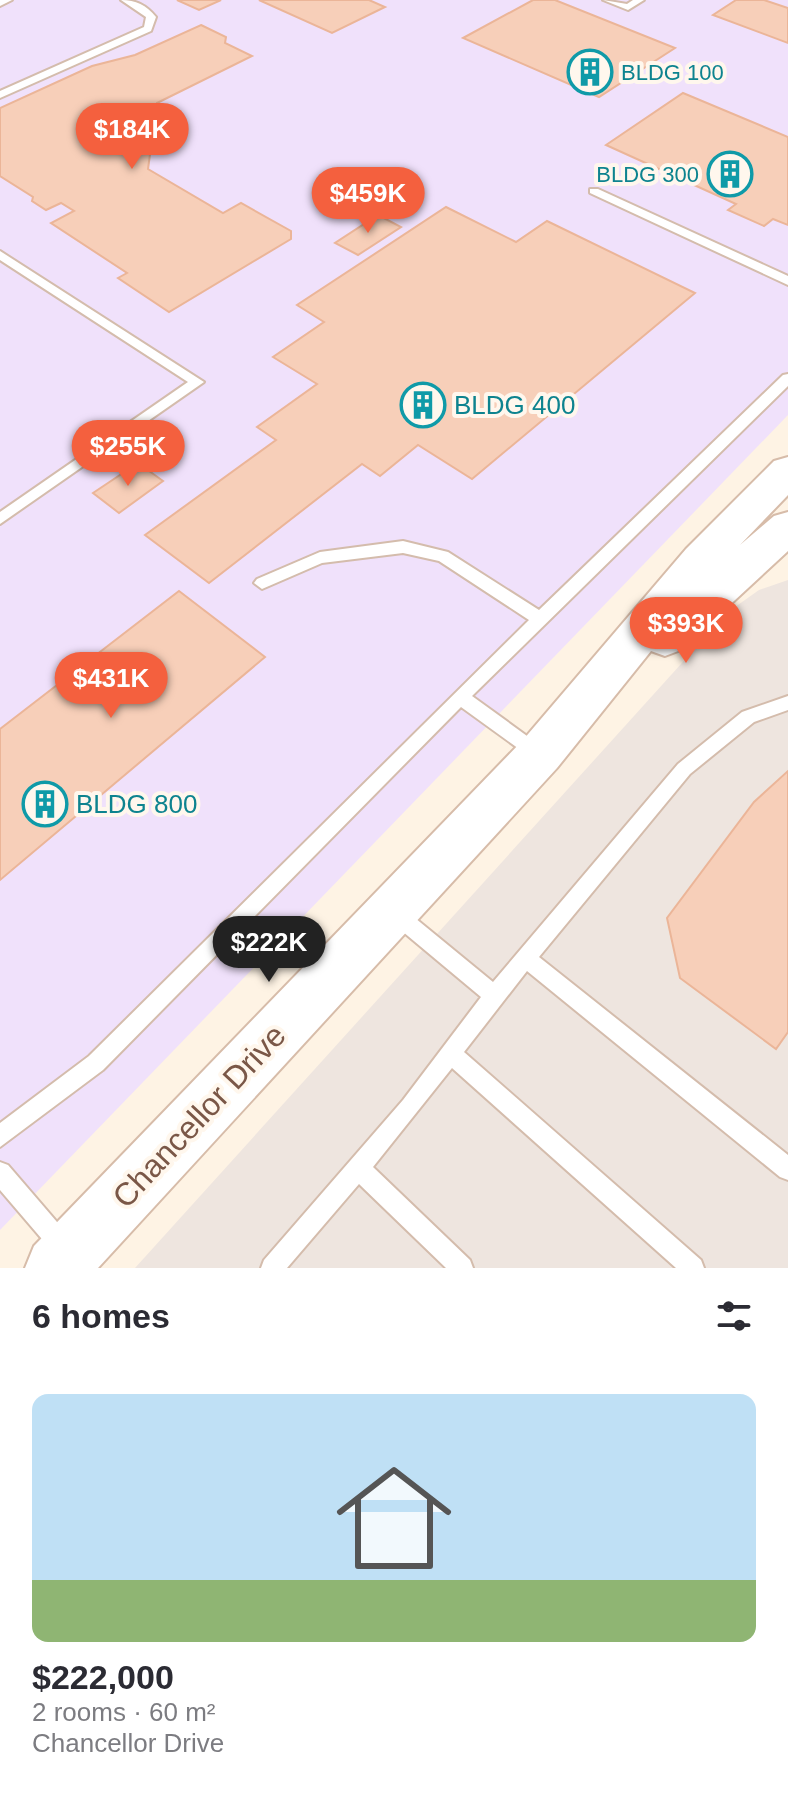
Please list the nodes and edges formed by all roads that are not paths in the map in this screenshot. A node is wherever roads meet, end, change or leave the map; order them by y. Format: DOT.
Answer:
graph roads {
  1 [pos="7,0"];
  2 [pos="126,0"];
  3 [pos="608,0"];
  4 [pos="639,0"];
  5 [pos="0,3"];
  6 [pos="0,95"];
  7 [pos="594,191"];
  8 [pos="0,255"];
  9 [pos="788,281"];
  10 [pos="788,378"];
  11 [pos="788,472"];
  12 [pos="0,519"];
  13 [pos="788,527"];
  14 [pos="788,558"];
  15 [pos="730,578"];
  16 [pos="262,583"];
  17 [pos="540,619"];
  18 [pos="460,697"];
  19 [pos="788,703"];
  20 [pos="540,754"];
  21 [pos="392,911"];
  22 [pos="527,959"];
  23 [pos="494,996"];
  24 [pos="451,1054"];
  25 [pos="0,1136"];
  26 [pos="358,1168"];
  27 [pos="788,1169"];
  28 [pos="0,1173"];
  29 [pos="62,1261"];
  30 [pos="272,1268"];
  31 [pos="462,1268"];
  32 [pos="693,1268"];
  1 -- 5 [label="lane"];
  2 -- 6 [label="lane"];
  3 -- 4 [label="lane"];
  7 -- 9 [label="lane"];
  8 -- 12 [label="lane"];
  10 -- 17 [label="lane"];
  11 -- 20 [label="street, Chancellor Drive"];
  13 -- 15 [label="street, Chancellor Drive"];
  14 -- 15 [label="street"];
  15 -- 20 [label="street, Chancellor Drive"];
  16 -- 17 [label="lane"];
  17 -- 18 [label="lane"];
  18 -- 20 [label="lane"];
  18 -- 25 [label="lane"];
  19 -- 22 [label="lane"];
  20 -- 21 [label="street, Chancellor Drive"];
  21 -- 23 [label="lane"];
  21 -- 29 [label="street, Chancellor Drive"];
  22 -- 23 [label="lane"];
  22 -- 27 [label="lane"];
  23 -- 24 [label="lane"];
  24 -- 26 [label="lane"];
  24 -- 32 [label="lane"];
  26 -- 30 [label="lane"];
  26 -- 31 [label="lane"];
  28 -- 29 [label="lane"];
}
